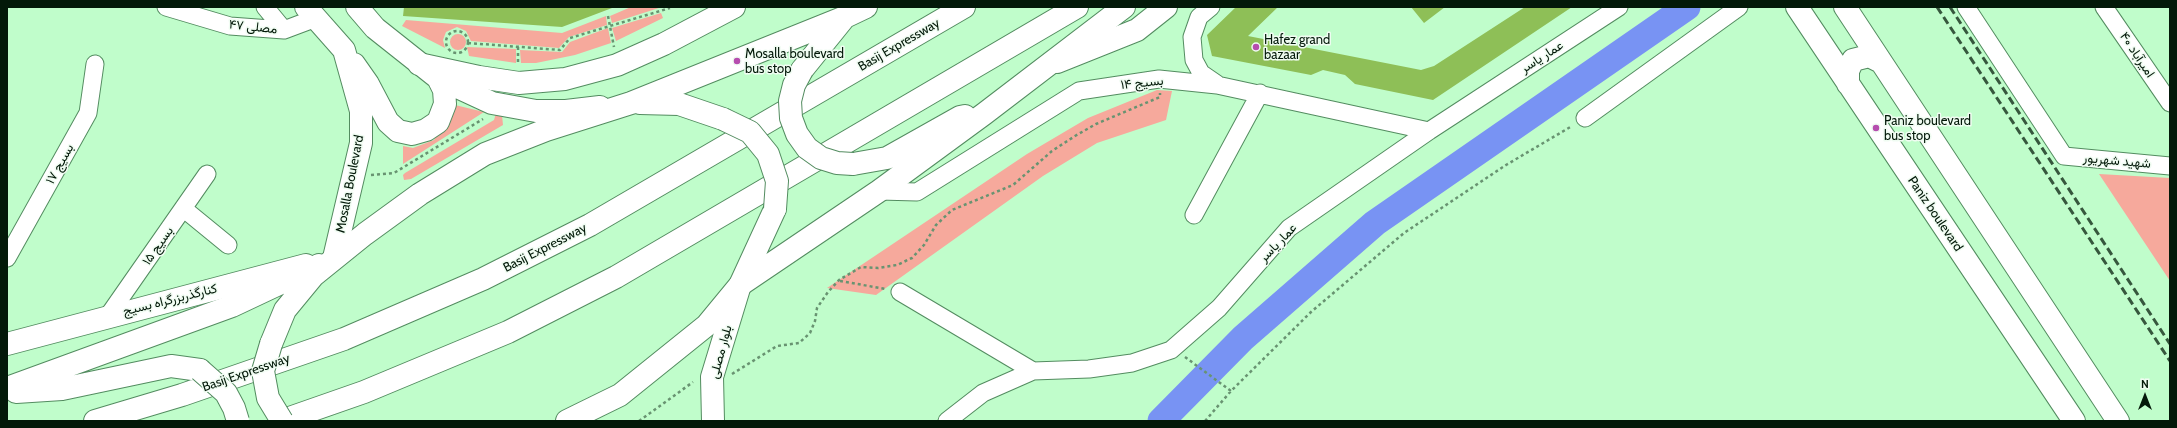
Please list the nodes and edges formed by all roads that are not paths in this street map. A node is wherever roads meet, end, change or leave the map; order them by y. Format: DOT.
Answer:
graph roads {
  1 [pos="166,7"];
  2 [pos="265,7"];
  3 [pos="357,7"];
  4 [pos="734,7"];
  5 [pos="866,7"];
  6 [pos="964,7"];
  7 [pos="1076,7"];
  8 [pos="1124,7"];
  9 [pos="1166,7"];
  10 [pos="1210,7"];
  11 [pos="1619,7"];
  12 [pos="1739,7"];
  13 [pos="1796,7"];
  14 [pos="1845,7"];
  15 [pos="1966,7"];
  16 [pos="2104,7"];
  17 [pos="853,12"];
  18 [pos="311,13"];
  19 [pos="284,30"];
  20 [pos="344,50"];
  21 [pos="1881,62"];
  22 [pos="95,64"];
  23 [pos="419,64"];
  24 [pos="1049,65"];
  25 [pos="438,78"];
  26 [pos="1848,84"];
  27 [pos="1217,85"];
  28 [pos="1260,93"];
  29 [pos="631,103"];
  30 [pos="2170,104"];
  31 [pos="984,114"];
  32 [pos="1584,118"];
  33 [pos="1429,131"];
  34 [pos="2170,166"];
  35 [pos="207,174"];
  36 [pos="879,190"];
  37 [pos="184,209"];
  38 [pos="1194,214"];
  39 [pos="228,245"];
  40 [pos="7,258"];
  41 [pos="334,258"];
  42 [pos="740,285"];
  43 [pos="900,292"];
  44 [pos="108,316"];
  45 [pos="7,344"];
  46 [pos="1033,371"];
  47 [pos="7,388"];
  48 [pos="7,393"];
  49 [pos="95,421"];
  50 [pos="238,421"];
  51 [pos="282,421"];
  52 [pos="567,421"];
  53 [pos="713,421"];
  54 [pos="947,421"];
  55 [pos="2074,421"];
  56 [pos="2118,421"];
  1 -- 19 [label="street, مصلی ۴۷"];
  2 -- 19 [label="street"];
  3 -- 23 [label="main road"];
  4 -- 23 [label="main road"];
  5 -- 17 [label="main road"];
  6 -- 49 [label="main road, Basij Expressway"];
  7 -- 51 [label="main road"];
  8 -- 24 [label="main road"];
  9 -- 24 [label="main road"];
  10 -- 27 [label="street"];
  11 -- 33 [label="street, عمار یاسر"];
  12 -- 32 [label="street"];
  13 -- 26 [label="main road, Paniz boulevard"];
  14 -- 21 [label="main road"];
  15 -- 34 [label="street, شهید شهریور"];
  16 -- 30 [label="street, امیرآباد ۴۰"];
  17 -- 29 [label="main road"];
  17 -- 31 [label="main road, bridge"];
  18 -- 19 [label="street, مصلی ۴۷"];
  18 -- 20 [label="main road, Mosalla Boulevard"];
  20 -- 25 [label="main road"];
  20 -- 41 [label="main road, Mosalla Boulevard"];
  21 -- 26 [label="main road"];
  21 -- 56 [label="main road"];
  22 -- 40 [label="street, بسیج ۱۷"];
  23 -- 25 [label="main road"];
  24 -- 31 [label="main road"];
  25 -- 29 [label="main road"];
  26 -- 55 [label="main road, Paniz boulevard"];
  27 -- 28 [label="street, بسیج ۱۴"];
  27 -- 36 [label="street, بسیج ۱۴"];
  28 -- 33 [label="street, بسیج ۱۴"];
  28 -- 38 [label="street"];
  29 -- 41 [label="main road"];
  29 -- 42 [label="main road, bridge"];
  31 -- 36 [label="main road"];
  33 -- 46 [label="street, عمار یاسر"];
  35 -- 37 [label="street, بسیج ۱۵"];
  36 -- 42 [label="main road"];
  37 -- 39 [label="street"];
  37 -- 44 [label="street, بسیج ۱۵"];
  41 -- 44 [label="main road, کنارگذربزرگراه بسیج"];
  41 -- 47 [label="main road"];
  41 -- 51 [label="main road, bridge"];
  42 -- 52 [label="main road"];
  42 -- 53 [label="main road, بلوار مصلی"];
  43 -- 46 [label="street"];
  44 -- 45 [label="main road, کنارگذربزرگراه بسیج"];
  46 -- 54 [label="street, عمار یاسر"];
  48 -- 50 [label="main road, bridge"];
}
